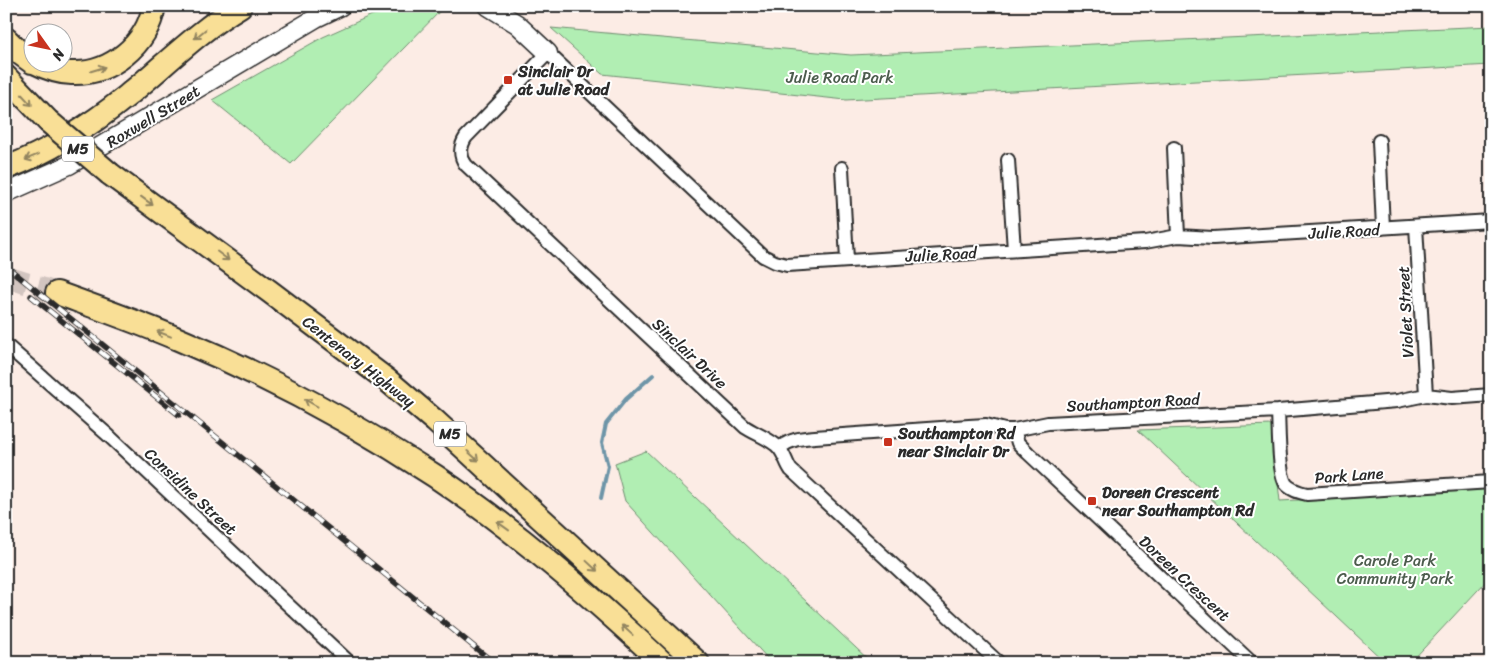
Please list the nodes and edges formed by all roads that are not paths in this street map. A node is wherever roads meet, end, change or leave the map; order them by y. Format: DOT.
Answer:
graph roads {
  1 [pos="154,6"];
  2 [pos="240,6"];
  3 [pos="341,6"];
  4 [pos="488,6"];
  5 [pos="6,39"];
  6 [pos="548,53"];
  7 [pos="22,55"];
  8 [pos="66,72"];
  9 [pos="6,77"];
  10 [pos="1379,141"];
  11 [pos="1174,148"];
  12 [pos="1008,160"];
  13 [pos="6,168"];
  14 [pos="842,168"];
  15 [pos="6,193"];
  16 [pos="1491,221"];
  17 [pos="1416,226"];
  18 [pos="1383,228"];
  19 [pos="1178,236"];
  20 [pos="1014,250"];
  21 [pos="847,260"];
  22 [pos="57,294"];
  23 [pos="6,345"];
  24 [pos="1426,395"];
  25 [pos="1491,395"];
  26 [pos="1278,411"];
  27 [pos="1014,430"];
  28 [pos="779,448"];
  29 [pos="1491,482"];
  30 [pos="350,663"];
  31 [pos="663,663"];
  32 [pos="698,663"];
  33 [pos="998,663"];
  34 [pos="1252,663"];
  8 -- 1 [label="highway, one-way"];
  2 -- 13 [label="highway, one-way"];
  3 -- 15 [label="street, Roxwell Street"];
  4 -- 6 [label="street, Julie Road"];
  5 -- 7 [label="highway"];
  6 -- 21 [label="street, Julie Road"];
  6 -- 28 [label="street, Sinclair Drive"];
  9 -- 32 [label="highway, Centenary Highway / M5, one-way, bridge"];
  10 -- 18 [label="street"];
  11 -- 19 [label="street"];
  12 -- 20 [label="street"];
  14 -- 21 [label="street"];
  16 -- 17 [label="street, Julie Road"];
  17 -- 18 [label="street, Julie Road"];
  17 -- 24 [label="street, Violet Street"];
  18 -- 19 [label="street, Julie Road"];
  19 -- 20 [label="street, Julie Road"];
  20 -- 21 [label="street, Julie Road"];
  31 -- 22 [label="highway, one-way"];
  23 -- 30 [label="street, Considine Street"];
  24 -- 25 [label="street, Southampton Road"];
  24 -- 26 [label="street, Southampton Road"];
  26 -- 27 [label="street, Southampton Road"];
  26 -- 29 [label="street, Park Lane"];
  27 -- 28 [label="street, Southampton Road"];
  27 -- 34 [label="street, Doreen Crescent"];
  28 -- 33 [label="street"];
}
